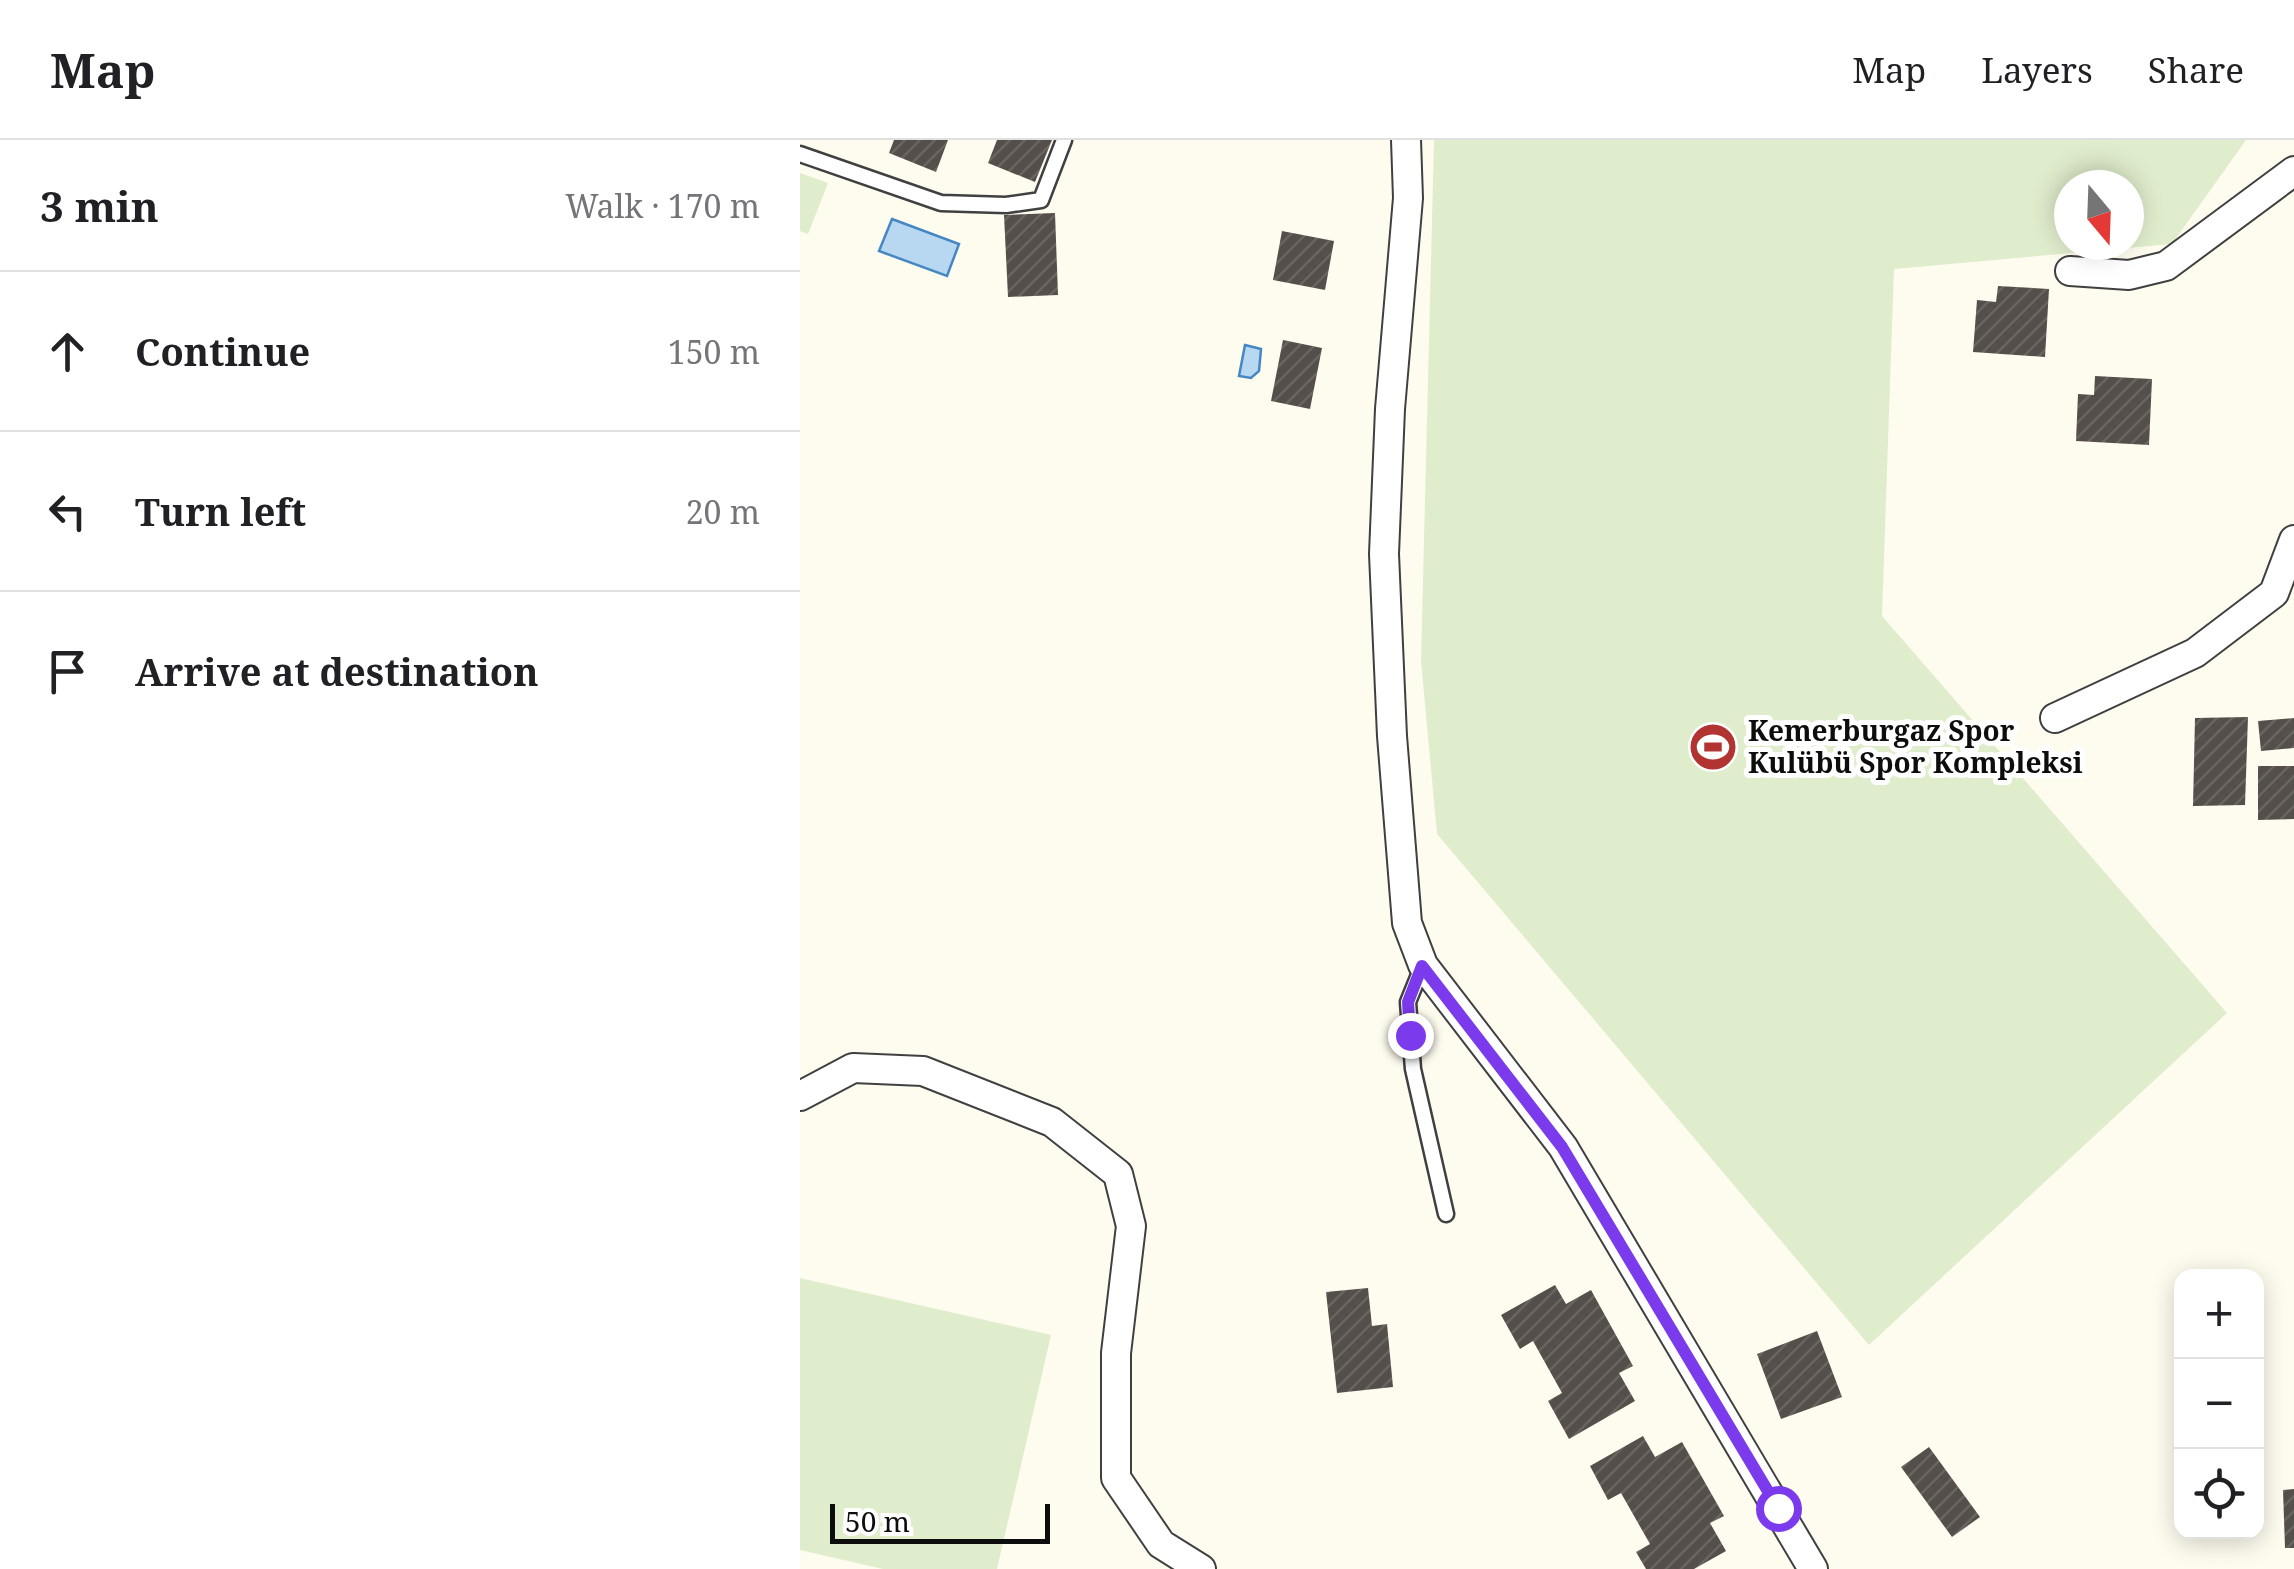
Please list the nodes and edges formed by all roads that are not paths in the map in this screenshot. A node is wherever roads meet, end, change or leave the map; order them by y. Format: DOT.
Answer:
graph roads {
  1 [pos="1064,140"];
  2 [pos="1406,140"];
  3 [pos="800,154"];
  4 [pos="2294,171"];
  5 [pos="2070,270"];
  6 [pos="2294,540"];
  7 [pos="2054,718"];
  8 [pos="1422,966"];
  9 [pos="800,1096"];
  10 [pos="1446,1214"];
  11 [pos="1200,1569"];
  12 [pos="1812,1569"];
  1 -- 3 [label="lane"];
  2 -- 8 [label="street"];
  4 -- 5 [label="street"];
  6 -- 7 [label="street"];
  8 -- 10 [label="lane"];
  8 -- 12 [label="street"];
  9 -- 11 [label="street"];
}
